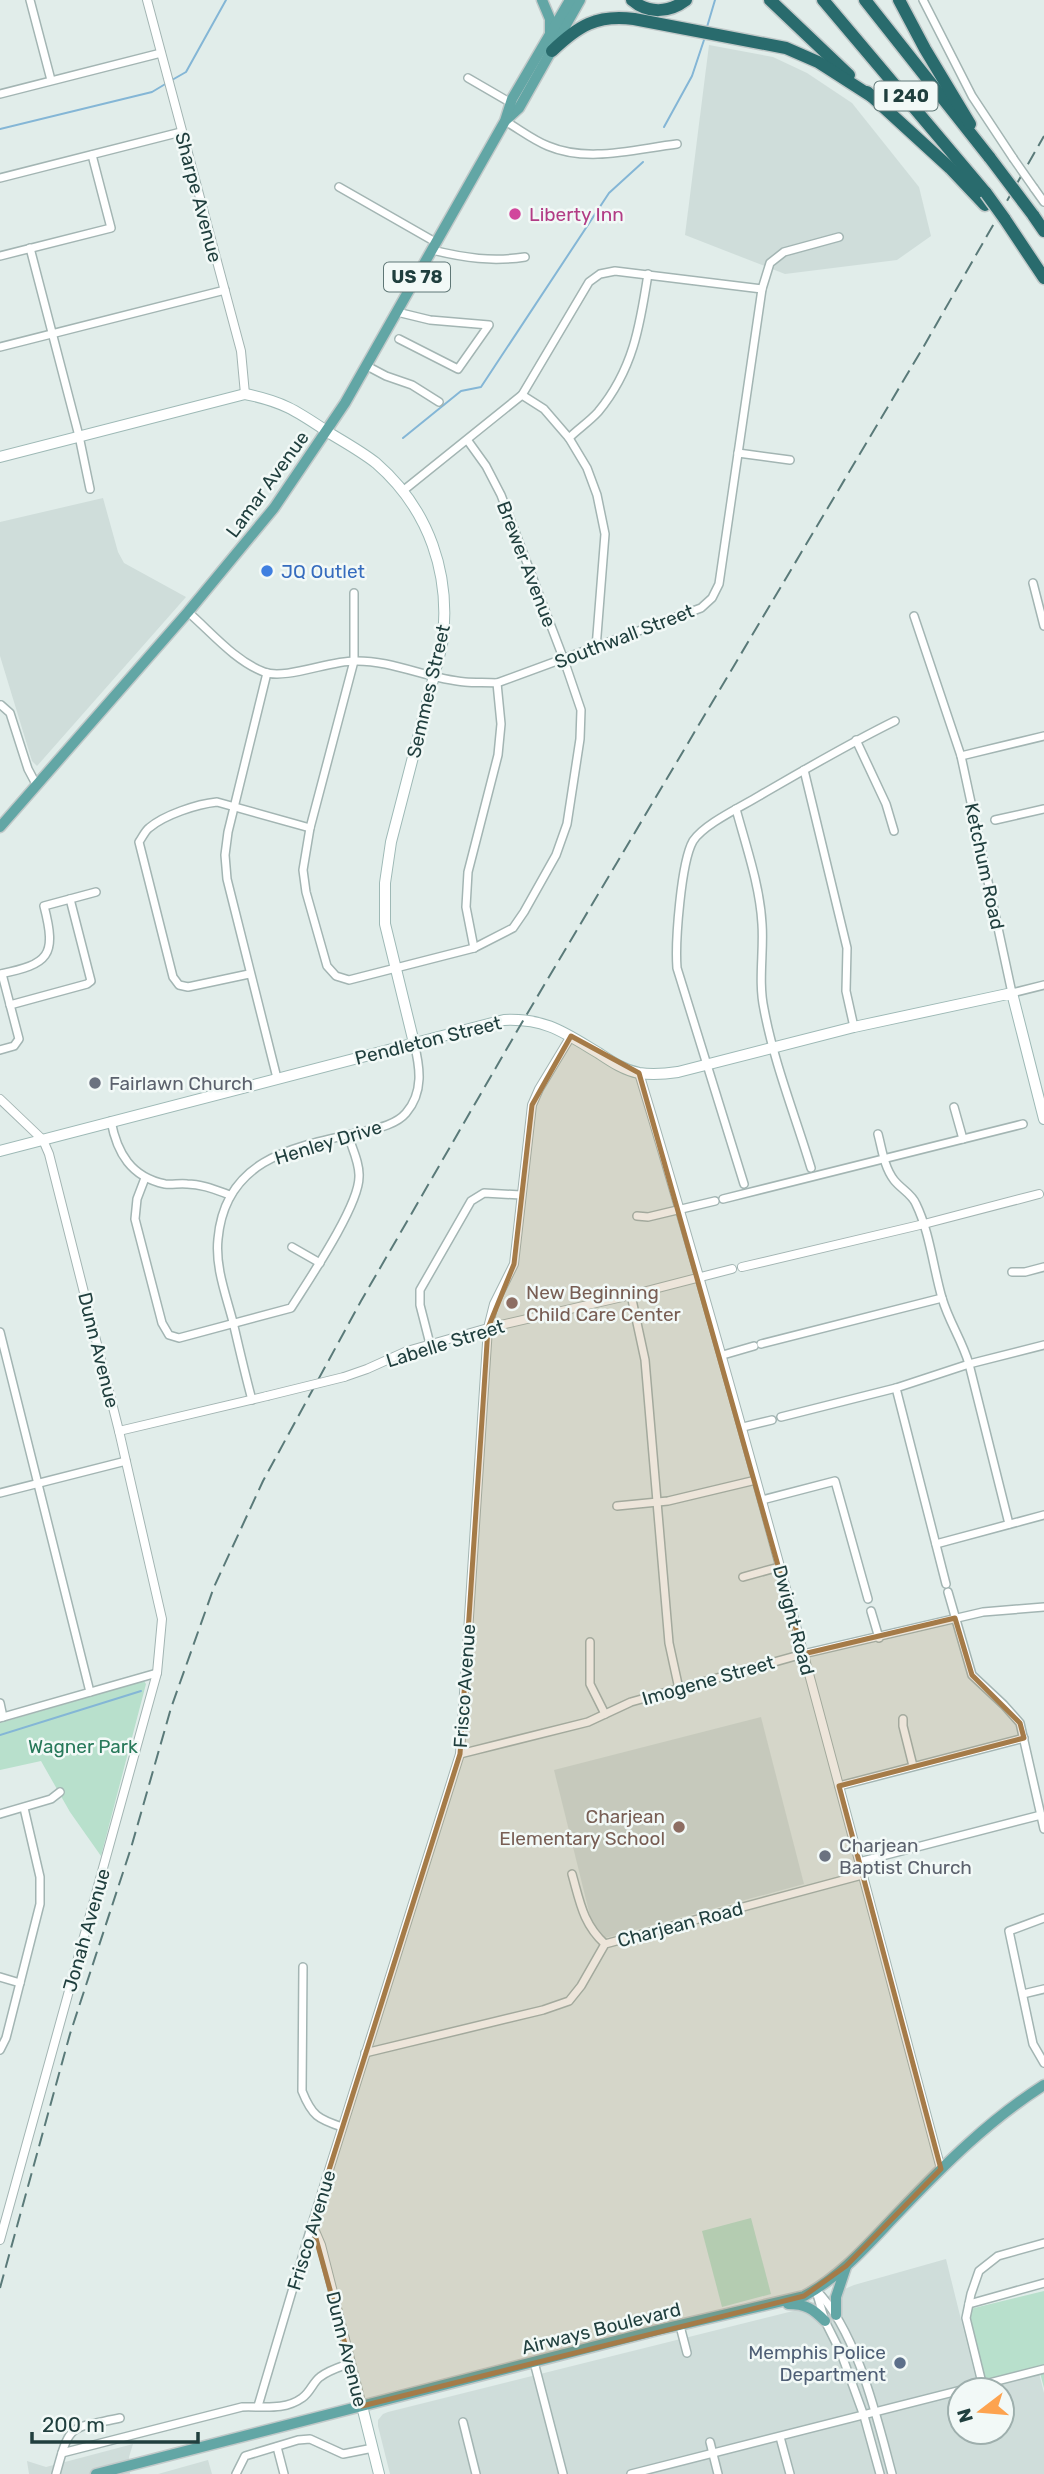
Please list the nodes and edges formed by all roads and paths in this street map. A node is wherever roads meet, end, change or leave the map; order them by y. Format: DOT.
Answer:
graph roads {
  1 [pos="30,0"];
  2 [pos="147,0"];
  3 [pos="542,0"];
  4 [pos="632,0"];
  5 [pos="686,0"];
  6 [pos="764,0"];
  7 [pos="770,0"];
  8 [pos="823,0"];
  9 [pos="865,0"];
  10 [pos="923,0"];
  11 [pos="900,1"];
  12 [pos="570,3"];
  13 [pos="549,36"];
  14 [pos="552,51"];
  15 [pos="161,53"];
  16 [pos="827,54"];
  17 [pos="468,78"];
  18 [pos="51,80"];
  19 [pos="0,94"];
  20 [pos="871,96"];
  21 [pos="511,103"];
  22 [pos="505,121"];
  23 [pos="181,132"];
  24 [pos="677,144"];
  25 [pos="988,154"];
  26 [pos="92,155"];
  27 [pos="0,178"];
  28 [pos="339,187"];
  29 [pos="986,199"];
  30 [pos="1044,202"];
  31 [pos="1044,231"];
  32 [pos="839,237"];
  33 [pos="435,246"];
  34 [pos="30,248"];
  35 [pos="0,256"];
  36 [pos="525,257"];
  37 [pos="648,274"];
  38 [pos="1044,278"];
  39 [pos="762,289"];
  40 [pos="225,290"];
  41 [pos="397,312"];
  42 [pos="52,333"];
  43 [pos="399,339"];
  44 [pos="0,347"];
  45 [pos="367,366"];
  46 [pos="245,394"];
  47 [pos="522,395"];
  48 [pos="439,402"];
  49 [pos="327,432"];
  50 [pos="79,436"];
  51 [pos="569,438"];
  52 [pos="467,441"];
  53 [pos="738,453"];
  54 [pos="0,457"];
  55 [pos="790,460"];
  56 [pos="90,489"];
  57 [pos="404,490"];
  58 [pos="1033,583"];
  59 [pos="354,593"];
  60 [pos="188,612"];
  61 [pos="914,616"];
  62 [pos="1044,626"];
  63 [pos="596,648"];
  64 [pos="564,660"];
  65 [pos="354,661"];
  66 [pos="267,673"];
  67 [pos="434,675"];
  68 [pos="497,682"];
  69 [pos="1,705"];
  70 [pos="895,721"];
  71 [pos="1044,736"];
  72 [pos="856,740"];
  73 [pos="961,756"];
  74 [pos="804,770"];
  75 [pos="36,784"];
  76 [pos="233,808"];
  77 [pos="736,809"];
  78 [pos="1044,809"];
  79 [pos="995,820"];
  80 [pos="0,827"];
  81 [pos="310,828"];
  82 [pos="894,831"];
  83 [pos="96,892"];
  84 [pos="70,899"];
  85 [pos="474,948"];
  86 [pos="395,969"];
  87 [pos="1,974"];
  88 [pos="249,974"];
  89 [pos="1044,985"];
  90 [pos="1013,993"];
  91 [pos="10,1005"];
  92 [pos="854,1027"];
  93 [pos="570,1037"];
  94 [pos="414,1043"];
  95 [pos="773,1048"];
  96 [pos="0,1050"];
  97 [pos="707,1065"];
  98 [pos="639,1073"];
  99 [pos="277,1079"];
  100 [pos="0,1099"];
  101 [pos="954,1107"];
  102 [pos="1044,1118"];
  103 [pos="111,1121"];
  104 [pos="1023,1124"];
  105 [pos="878,1134"];
  106 [pos="348,1135"];
  107 [pos="963,1139"];
  108 [pos="43,1140"];
  109 [pos="0,1151"];
  110 [pos="884,1159"];
  111 [pos="811,1168"];
  112 [pos="145,1178"];
  113 [pos="744,1184"];
  114 [pos="1038,1194"];
  115 [pos="230,1195"];
  116 [pos="521,1195"];
  117 [pos="680,1210"];
  118 [pos="637,1216"];
  119 [pos="924,1224"];
  120 [pos="292,1247"];
  121 [pos="320,1263"];
  122 [pos="1044,1266"];
  123 [pos="1012,1272"];
  124 [pos="701,1277"];
  125 [pos="631,1295"];
  126 [pos="942,1298"];
  127 [pos="233,1324"];
  128 [pos="488,1328"];
  129 [pos="0,1332"];
  130 [pos="430,1344"];
  131 [pos="1043,1345"];
  132 [pos="723,1355"];
  133 [pos="1044,1356"];
  134 [pos="969,1364"];
  135 [pos="896,1388"];
  136 [pos="252,1400"];
  137 [pos="781,1418"];
  138 [pos="772,1420"];
  139 [pos="743,1427"];
  140 [pos="119,1430"];
  141 [pos="126,1461"];
  142 [pos="756,1479"];
  143 [pos="37,1483"];
  144 [pos="0,1493"];
  145 [pos="762,1500"];
  146 [pos="657,1502"];
  147 [pos="617,1506"];
  148 [pos="1044,1515"];
  149 [pos="1009,1524"];
  150 [pos="936,1544"];
  151 [pos="779,1567"];
  152 [pos="743,1577"];
  153 [pos="868,1599"];
  154 [pos="1044,1607"];
  155 [pos="871,1611"];
  156 [pos="955,1618"];
  157 [pos="162,1619"];
  158 [pos="879,1638"];
  159 [pos="590,1642"];
  160 [pos="803,1654"];
  161 [pos="157,1673"];
  162 [pos="679,1689"];
  163 [pos="90,1692"];
  164 [pos="0,1703"];
  165 [pos="605,1714"];
  166 [pos="2,1717"];
  167 [pos="904,1719"];
  168 [pos="1024,1738"];
  169 [pos="460,1754"];
  170 [pos="913,1766"];
  171 [pos="839,1786"];
  172 [pos="60,1792"];
  173 [pos="24,1808"];
  174 [pos="0,1814"];
  175 [pos="1041,1815"];
  176 [pos="1044,1829"];
  177 [pos="859,1862"];
  178 [pos="572,1874"];
  179 [pos="862,1875"];
  180 [pos="1044,1918"];
  181 [pos="605,1944"];
  182 [pos="303,1967"];
  183 [pos="0,1977"];
  184 [pos="20,1983"];
  185 [pos="1044,1989"];
  186 [pos="1023,1994"];
  187 [pos="0,2050"];
  188 [pos="365,2053"];
  189 [pos="1044,2063"];
  190 [pos="1044,2085"];
  191 [pos="342,2127"];
  192 [pos="941,2169"];
  193 [pos="312,2224"];
  194 [pos="0,2240"];
  195 [pos="1044,2243"];
  196 [pos="846,2266"];
  197 [pos="1044,2283"];
  198 [pos="816,2290"];
  199 [pos="969,2304"];
  200 [pos="772,2305"];
  201 [pos="836,2315"];
  202 [pos="825,2321"];
  203 [pos="680,2326"];
  204 [pos="687,2353"];
  205 [pos="534,2362"];
  206 [pos="351,2363"];
  207 [pos="1044,2369"];
  208 [pos="980,2376"];
  209 [pos="1013,2376"];
  210 [pos="946,2393"];
  211 [pos="258,2406"];
  212 [pos="362,2406"];
  213 [pos="875,2413"];
  214 [pos="864,2416"];
  215 [pos="120,2418"];
  216 [pos="463,2422"];
  217 [pos="780,2437"];
  218 [pos="710,2442"];
  219 [pos="277,2447"];
  220 [pos="373,2448"];
  221 [pos="62,2453"];
  222 [pos="713,2453"];
  223 [pos="645,2472"];
  224 [pos="56,2474"];
  225 [pos="96,2474"];
  226 [pos="236,2474"];
  227 [pos="284,2474"];
  228 [pos="379,2474"];
  229 [pos="476,2474"];
  230 [pos="563,2474"];
  231 [pos="631,2474"];
  232 [pos="718,2474"];
  233 [pos="790,2474"];
  234 [pos="880,2474"];
  235 [pos="892,2474"];
  1 -- 18 [label="street"];
  2 -- 15 [label="street, Sharpe Avenue"];
  3 -- 13 [label="main road"];
  4 -- 5 [label="highway"];
  6 -- 16 [label="highway"];
  7 -- 16 [label="highway"];
  8 -- 29 [label="highway, I 240"];
  9 -- 25 [label="highway, I 240"];
  10 -- 30 [label="street, bridge"];
  11 -- 25 [label="highway"];
  12 -- 13 [label="main road, Lamar Avenue / US 78"];
  12 -- 14 [label="main road, Lamar Avenue / US 78"];
  13 -- 21 [label="main road, Lamar Avenue / US 78"];
  14 -- 20 [label="highway"];
  14 -- 22 [label="main road, Lamar Avenue / US 78"];
  15 -- 18 [label="street"];
  15 -- 23 [label="street, Sharpe Avenue"];
  16 -- 20 [label="highway"];
  17 -- 21 [label="street"];
  18 -- 19 [label="street"];
  20 -- 29 [label="highway"];
  21 -- 22 [label="main road, Lamar Avenue / US 78"];
  22 -- 24 [label="street"];
  22 -- 33 [label="main road, Lamar Avenue / US 78"];
  23 -- 26 [label="street"];
  23 -- 40 [label="street, Sharpe Avenue"];
  25 -- 31 [label="highway, I 240, bridge"];
  26 -- 27 [label="street"];
  26 -- 34 [label="street"];
  28 -- 33 [label="street"];
  29 -- 38 [label="highway, I 240, bridge"];
  32 -- 39 [label="street, Southwall Street"];
  33 -- 36 [label="street"];
  33 -- 41 [label="main road, Lamar Avenue / US 78"];
  34 -- 35 [label="street"];
  34 -- 42 [label="street"];
  37 -- 39 [label="street"];
  37 -- 47 [label="street"];
  37 -- 51 [label="street"];
  39 -- 53 [label="street, Southwall Street"];
  40 -- 42 [label="street"];
  40 -- 46 [label="street, Sharpe Avenue"];
  41 -- 43 [label="street"];
  41 -- 45 [label="main road, Lamar Avenue / US 78"];
  42 -- 44 [label="street"];
  42 -- 50 [label="street"];
  45 -- 48 [label="street"];
  45 -- 49 [label="main road, Lamar Avenue / US 78"];
  46 -- 49 [label="main road, Semmes Street"];
  46 -- 50 [label="main road, Semmes Street"];
  47 -- 51 [label="street"];
  47 -- 52 [label="street"];
  49 -- 57 [label="main road, Semmes Street"];
  49 -- 60 [label="main road, Lamar Avenue / US 78"];
  50 -- 54 [label="main road, Semmes Street"];
  50 -- 56 [label="street"];
  51 -- 63 [label="street"];
  52 -- 57 [label="street"];
  52 -- 64 [label="street, Brewer Avenue"];
  53 -- 55 [label="street"];
  53 -- 63 [label="street, Southwall Street"];
  57 -- 67 [label="main road, Semmes Street"];
  58 -- 62 [label="street"];
  59 -- 65 [label="street, Brewer Avenue"];
  60 -- 66 [label="street"];
  60 -- 75 [label="main road, Lamar Avenue / US 78"];
  61 -- 73 [label="street, Ketchum Road"];
  63 -- 64 [label="street, Southwall Street"];
  64 -- 68 [label="street, Southwall Street"];
  64 -- 85 [label="street, Brewer Avenue"];
  65 -- 66 [label="street, Southwall Street"];
  65 -- 67 [label="street, Southwall Street"];
  65 -- 81 [label="street, Brewer Avenue"];
  66 -- 76 [label="street"];
  67 -- 68 [label="street, Southwall Street"];
  67 -- 86 [label="main road, Semmes Street"];
  68 -- 85 [label="street"];
  69 -- 75 [label="street"];
  70 -- 72 [label="street"];
  71 -- 73 [label="street"];
  72 -- 74 [label="street"];
  72 -- 82 [label="street"];
  73 -- 90 [label="street, Ketchum Road"];
  74 -- 77 [label="street"];
  74 -- 92 [label="street"];
  75 -- 80 [label="main road, Lamar Avenue / US 78"];
  76 -- 81 [label="street"];
  76 -- 88 [label="street"];
  76 -- 88 [label="street"];
  77 -- 95 [label="street"];
  77 -- 97 [label="street"];
  78 -- 79 [label="street"];
  81 -- 86 [label="street, Brewer Avenue"];
  83 -- 84 [label="street"];
  84 -- 87 [label="street"];
  84 -- 91 [label="street"];
  85 -- 86 [label="street, Brewer Avenue"];
  86 -- 94 [label="main road, Semmes Street"];
  87 -- 91 [label="street"];
  88 -- 99 [label="street"];
  89 -- 90 [label="street"];
  90 -- 92 [label="main road, Pendleton Street"];
  90 -- 102 [label="main road, Ketchum Road"];
  91 -- 96 [label="street"];
  92 -- 95 [label="main road, Pendleton Street"];
  93 -- 94 [label="main road, Pendleton Street"];
  93 -- 98 [label="main road, Pendleton Street"];
  93 -- 116 [label="street, Frisco Avenue"];
  94 -- 99 [label="main road, Pendleton Street"];
  94 -- 106 [label="street, Henley Drive"];
  95 -- 97 [label="main road, Pendleton Street"];
  95 -- 111 [label="street"];
  97 -- 98 [label="main road, Pendleton Street"];
  97 -- 113 [label="street"];
  98 -- 117 [label="street, Dwight Road"];
  99 -- 103 [label="main road, Pendleton Street"];
  100 -- 108 [label="street, Dunn Avenue"];
  101 -- 107 [label="street"];
  103 -- 108 [label="main road, Pendleton Street"];
  103 -- 112 [label="street"];
  104 -- 107 [label="street"];
  105 -- 110 [label="street"];
  106 -- 115 [label="street, Henley Drive"];
  106 -- 121 [label="street"];
  107 -- 110 [label="street"];
  108 -- 109 [label="main road, Pendleton Street"];
  108 -- 140 [label="street, Dunn Avenue"];
  110 -- 117 [label="street"];
  110 -- 119 [label="street"];
  112 -- 115 [label="street"];
  112 -- 127 [label="street"];
  114 -- 119 [label="street, Labelle Street"];
  115 -- 127 [label="street, Henley Drive"];
  116 -- 128 [label="street, Frisco Avenue"];
  116 -- 130 [label="street"];
  117 -- 118 [label="street"];
  117 -- 124 [label="street, Dwight Road"];
  119 -- 124 [label="street, Labelle Street"];
  119 -- 126 [label="street"];
  120 -- 121 [label="street"];
  121 -- 127 [label="street"];
  122 -- 123 [label="street"];
  124 -- 125 [label="street, Labelle Street"];
  124 -- 132 [label="street, Dwight Road"];
  125 -- 128 [label="street, Labelle Street"];
  125 -- 146 [label="street"];
  126 -- 132 [label="street"];
  126 -- 134 [label="street"];
  127 -- 136 [label="street, Henley Drive"];
  128 -- 130 [label="street, Labelle Street"];
  128 -- 169 [label="street, Frisco Avenue"];
  129 -- 143 [label="street"];
  130 -- 136 [label="street, Labelle Street, bridge"];
  131 -- 133 [label="street"];
  131 -- 134 [label="street"];
  132 -- 139 [label="street, Dwight Road"];
  134 -- 135 [label="street"];
  134 -- 149 [label="street"];
  135 -- 137 [label="street"];
  135 -- 150 [label="street"];
  136 -- 140 [label="street, Labelle Street"];
  138 -- 139 [label="street"];
  139 -- 142 [label="street, Dwight Road"];
  140 -- 141 [label="street, Dunn Avenue"];
  141 -- 143 [label="street"];
  141 -- 157 [label="street, Dunn Avenue"];
  142 -- 145 [label="street, Dwight Road"];
  142 -- 146 [label="street"];
  143 -- 144 [label="street"];
  143 -- 163 [label="street"];
  145 -- 151 [label="street, Dwight Road"];
  145 -- 153 [label="street"];
  146 -- 147 [label="street"];
  146 -- 162 [label="street"];
  148 -- 149 [label="street"];
  149 -- 150 [label="street"];
  150 -- 156 [label="street"];
  151 -- 152 [label="street"];
  151 -- 160 [label="street, Dwight Road"];
  154 -- 156 [label="street, Imogene Street"];
  155 -- 158 [label="street"];
  156 -- 158 [label="street, Imogene Street"];
  156 -- 168 [label="street"];
  157 -- 161 [label="street, Jonah Avenue"];
  158 -- 160 [label="street, Imogene Street"];
  159 -- 165 [label="street"];
  160 -- 162 [label="street, Imogene Street"];
  160 -- 171 [label="street, Dwight Road"];
  161 -- 163 [label="street"];
  161 -- 194 [label="street, Jonah Avenue"];
  162 -- 165 [label="street, Imogene Street"];
  163 -- 166 [label="street"];
  164 -- 166 [label="street"];
  165 -- 169 [label="street, Imogene Street"];
  167 -- 170 [label="street"];
  168 -- 170 [label="street"];
  168 -- 175 [label="street"];
  169 -- 188 [label="street, Frisco Avenue"];
  170 -- 171 [label="street"];
  171 -- 177 [label="street, Dwight Road"];
  172 -- 173 [label="street"];
  173 -- 174 [label="street"];
  173 -- 184 [label="street"];
  175 -- 176 [label="street"];
  175 -- 177 [label="street"];
  177 -- 179 [label="street, Dwight Road"];
  178 -- 181 [label="street"];
  179 -- 181 [label="street, Charjean Road"];
  179 -- 192 [label="street, Dwight Road"];
  180 -- 186 [label="street"];
  181 -- 188 [label="street, Charjean Road"];
  182 -- 191 [label="street"];
  183 -- 184 [label="street"];
  184 -- 187 [label="street"];
  185 -- 186 [label="street"];
  186 -- 189 [label="street"];
  188 -- 191 [label="street, Frisco Avenue"];
  190 -- 192 [label="main road, Airways Boulevard"];
  191 -- 193 [label="street, Frisco Avenue"];
  192 -- 196 [label="main road, Airways Boulevard"];
  193 -- 206 [label="street, Dunn Avenue"];
  193 -- 211 [label="street, Frisco Avenue"];
  195 -- 199 [label="street"];
  196 -- 198 [label="main road, Airways Boulevard"];
  196 -- 201 [label="main road"];
  197 -- 199 [label="street"];
  198 -- 200 [label="main road, Airways Boulevard"];
  198 -- 201 [label="street"];
  198 -- 202 [label="street"];
  199 -- 208 [label="street"];
  200 -- 202 [label="main road"];
  200 -- 203 [label="main road, Airways Boulevard"];
  201 -- 213 [label="street"];
  202 -- 214 [label="street"];
  203 -- 204 [label="street"];
  203 -- 205 [label="main road, Airways Boulevard"];
  205 -- 212 [label="main road, Airways Boulevard"];
  205 -- 230 [label="street"];
  206 -- 211 [label="street"];
  206 -- 212 [label="street, Dunn Avenue"];
  207 -- 209 [label="street"];
  210 -- 213 [label="street"];
  211 -- 221 [label="street"];
  212 -- 220 [label="main road, Dunn Avenue"];
  212 -- 225 [label="main road, Airways Boulevard"];
  213 -- 214 [label="street"];
  213 -- 235 [label="street"];
  214 -- 217 [label="street"];
  214 -- 234 [label="street"];
  215 -- 221 [label="street"];
  216 -- 229 [label="street"];
  217 -- 222 [label="street"];
  217 -- 233 [label="street"];
  218 -- 222 [label="street"];
  219 -- 220 [label="street"];
  219 -- 226 [label="street"];
  219 -- 227 [label="street"];
  220 -- 228 [label="main road, Dunn Avenue"];
  221 -- 224 [label="street"];
  222 -- 223 [label="street"];
  222 -- 232 [label="street"];
  223 -- 231 [label="street"];
}
